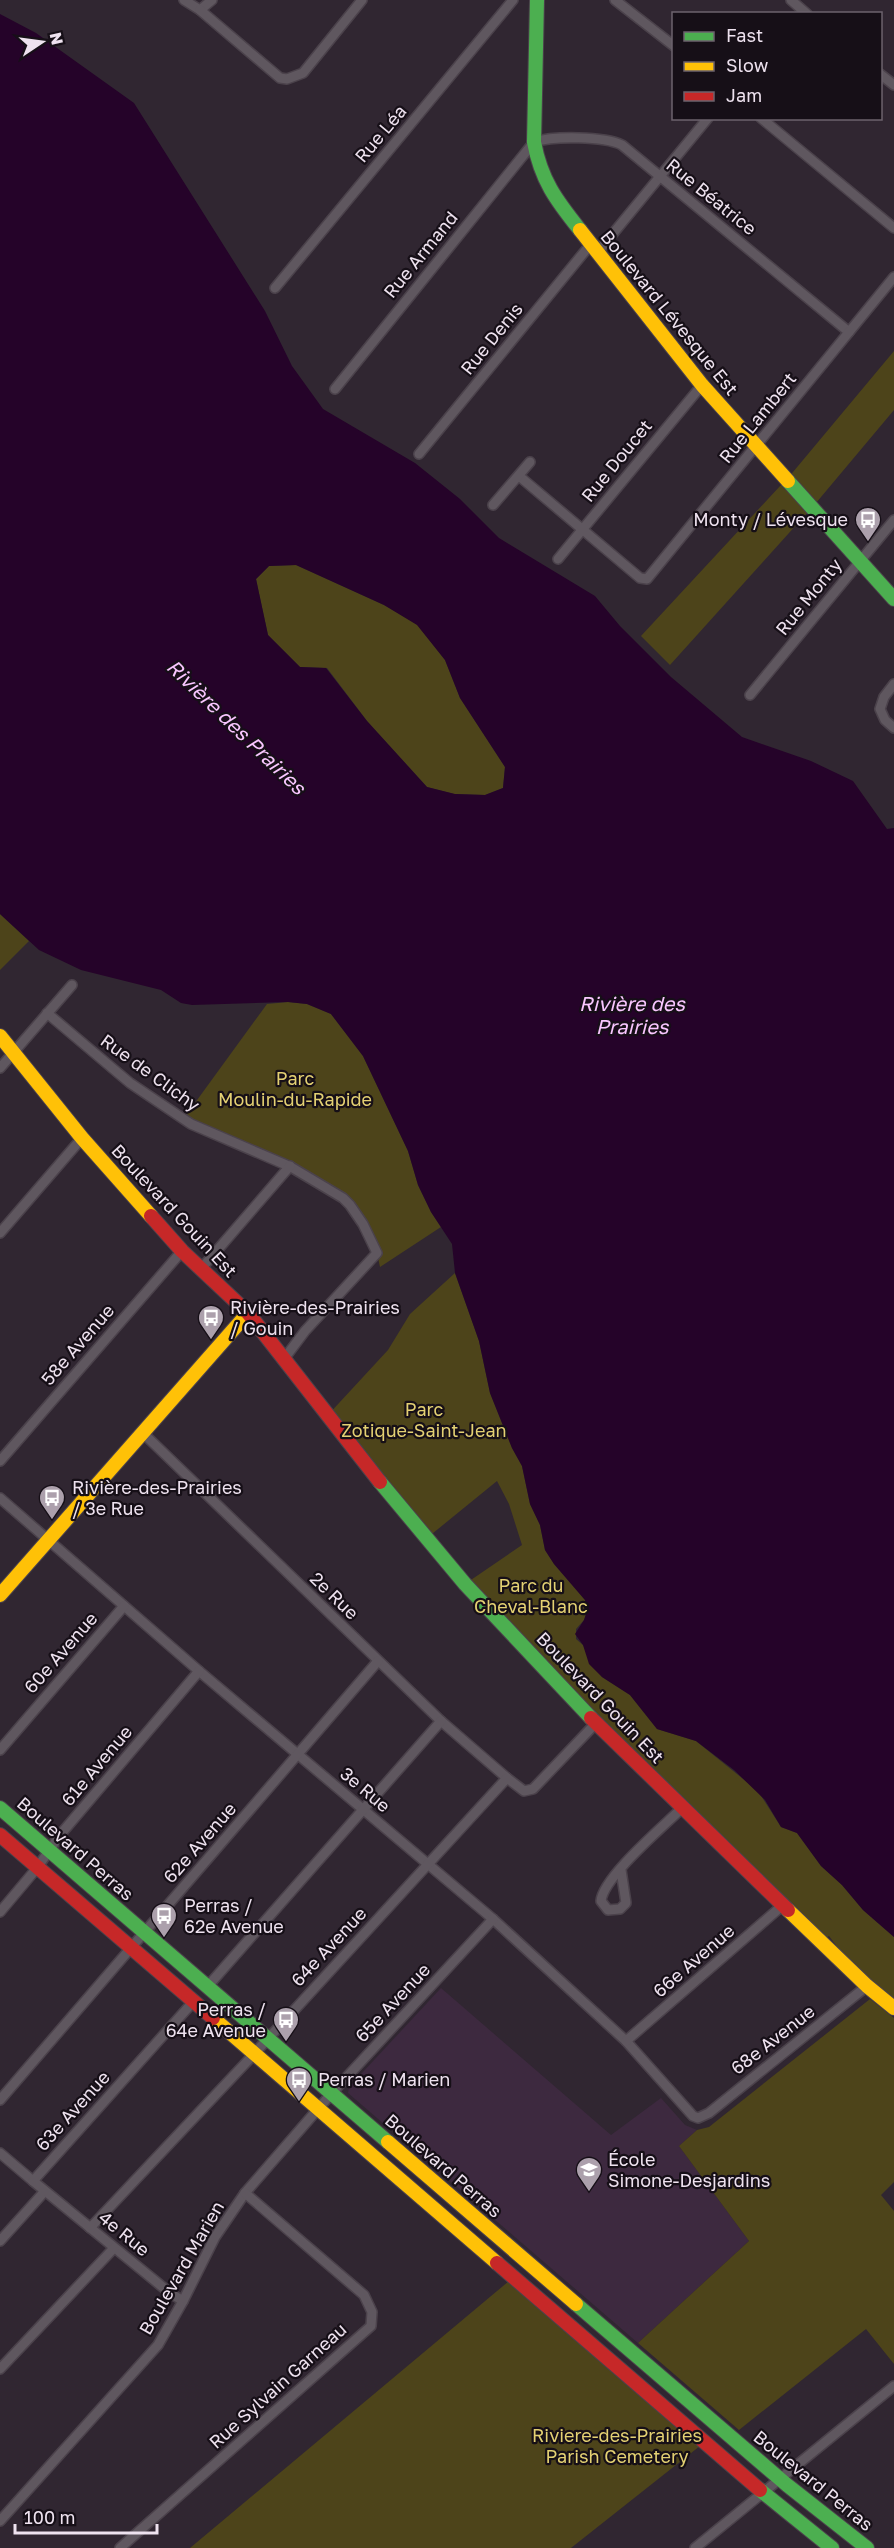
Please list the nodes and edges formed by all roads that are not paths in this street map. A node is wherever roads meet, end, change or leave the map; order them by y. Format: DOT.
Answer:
graph roads {
  1 [pos="184,0"];
  2 [pos="212,0"];
  3 [pos="362,0"];
  4 [pos="513,0"];
  5 [pos="537,0"];
  6 [pos="615,0"];
  7 [pos="790,0"];
  8 [pos="801,8"];
  9 [pos="200,10"];
  10 [pos="672,44"];
  11 [pos="882,76"];
  12 [pos="894,85"];
  13 [pos="706,120"];
  14 [pos="762,120"];
  15 [pos="534,142"];
  16 [pos="660,176"];
  17 [pos="894,228"];
  18 [pos="593,249"];
  19 [pos="894,277"];
  20 [pos="275,288"];
  21 [pos="849,332"];
  22 [pos="702,385"];
  23 [pos="334,389"];
  24 [pos="756,446"];
  25 [pos="419,454"];
  26 [pos="530,462"];
  27 [pos="519,476"];
  28 [pos="493,505"];
  29 [pos="894,520"];
  30 [pos="583,530"];
  31 [pos="558,559"];
  32 [pos="860,561"];
  33 [pos="894,599"];
  34 [pos="894,684"];
  35 [pos="750,695"];
  36 [pos="894,728"];
  37 [pos="72,985"];
  38 [pos="47,1013"];
  39 [pos="0,1036"];
  40 [pos="14,1052"];
  41 [pos="0,1068"];
  42 [pos="82,1138"];
  43 [pos="290,1166"];
  44 [pos="0,1233"];
  45 [pos="182,1251"];
  46 [pos="201,1269"];
  47 [pos="248,1313"];
  48 [pos="284,1359"];
  49 [pos="143,1433"];
  50 [pos="0,1461"];
  51 [pos="0,1498"];
  52 [pos="49,1539"];
  53 [pos="0,1595"];
  54 [pos="124,1606"];
  55 [pos="378,1661"];
  56 [pos="199,1671"];
  57 [pos="441,1721"];
  58 [pos="596,1723"];
  59 [pos="0,1750"];
  60 [pos="297,1754"];
  61 [pos="507,1778"];
  62 [pos="0,1808"];
  63 [pos="682,1808"];
  64 [pos="364,1810"];
  65 [pos="0,1835"];
  66 [pos="50,1850"];
  67 [pos="427,1864"];
  68 [pos="37,1868"];
  69 [pos="621,1870"];
  70 [pos="783,1905"];
  71 [pos="0,1912"];
  72 [pos="493,1919"];
  73 [pos="144,1932"];
  74 [pos="131,1948"];
  75 [pos="208,1986"];
  76 [pos="867,1986"];
  77 [pos="194,2002"];
  78 [pos="894,2008"];
  79 [pos="267,2038"];
  80 [pos="626,2041"];
  81 [pos="254,2054"];
  82 [pos="331,2094"];
  83 [pos="0,2100"];
  84 [pos="317,2109"];
  85 [pos="698,2118"];
  86 [pos="0,2153"];
  87 [pos="33,2181"];
  88 [pos="45,2191"];
  89 [pos="245,2193"];
  90 [pos="90,2228"];
  91 [pos="0,2241"];
  92 [pos="114,2248"];
  93 [pos="183,2301"];
  94 [pos="0,2370"];
  95 [pos="894,2386"];
  96 [pos="779,2479"];
  97 [pos="763,2492"];
  98 [pos="0,2521"];
  99 [pos="120,2548"];
  100 [pos="695,2548"];
  101 [pos="832,2548"];
  102 [pos="867,2548"];
  1 -- 9 [label="street"];
  2 -- 9 [label="street"];
  3 -- 9 [label="street"];
  4 -- 20 [label="street, Rue Léa"];
  5 -- 15 [label="street, Boulevard Lévesque Est"];
  6 -- 10 [label="street"];
  7 -- 8 [label="street"];
  11 -- 12 [label="street"];
  13 -- 16 [label="street, Rue Denis"];
  14 -- 17 [label="street"];
  15 -- 16 [label="street, Rue Béatrice"];
  15 -- 18 [label="street, Boulevard Lévesque Est"];
  15 -- 23 [label="street, Rue Armand"];
  16 -- 18 [label="street, Rue Denis"];
  16 -- 21 [label="street, Rue Béatrice"];
  18 -- 22 [label="street, Boulevard Lévesque Est"];
  18 -- 25 [label="street, Rue Denis"];
  19 -- 21 [label="street, Rue Lambert"];
  21 -- 24 [label="street, Rue Lambert"];
  22 -- 24 [label="street, Boulevard Lévesque Est"];
  22 -- 30 [label="street, Rue Doucet"];
  24 -- 30 [label="street, Rue Lambert"];
  24 -- 32 [label="street, Boulevard Lévesque Est"];
  26 -- 27 [label="street"];
  27 -- 28 [label="street"];
  27 -- 30 [label="street"];
  29 -- 32 [label="street, Rue Monty"];
  30 -- 31 [label="street, Rue Doucet"];
  32 -- 33 [label="street, Boulevard Lévesque Est"];
  32 -- 35 [label="street, Rue Monty"];
  34 -- 36 [label="street"];
  37 -- 38 [label="street"];
  38 -- 40 [label="street"];
  38 -- 43 [label="street, Rue de Clichy"];
  39 -- 40 [label="street, Boulevard Gouin Est"];
  40 -- 41 [label="street"];
  40 -- 42 [label="street, Boulevard Gouin Est"];
  42 -- 44 [label="street"];
  42 -- 45 [label="street, Boulevard Gouin Est"];
  43 -- 46 [label="street"];
  43 -- 48 [label="street, Rue de Clichy"];
  45 -- 46 [label="street, Boulevard Gouin Est"];
  45 -- 50 [label="street, 58e Avenue"];
  46 -- 47 [label="street, Boulevard Gouin Est"];
  47 -- 48 [label="street, Boulevard Gouin Est"];
  47 -- 49 [label="street"];
  48 -- 58 [label="street, Boulevard Gouin Est"];
  49 -- 52 [label="street"];
  49 -- 55 [label="street, 2e Rue"];
  51 -- 52 [label="street, 3e Rue"];
  52 -- 53 [label="street"];
  52 -- 54 [label="street, 3e Rue"];
  54 -- 56 [label="street, 3e Rue"];
  54 -- 59 [label="street, 60e Avenue"];
  55 -- 57 [label="street, 2e Rue"];
  55 -- 60 [label="street, 62e Avenue"];
  56 -- 60 [label="street, 3e Rue"];
  56 -- 66 [label="street, 61e Avenue"];
  57 -- 61 [label="street, 2e Rue"];
  57 -- 64 [label="street"];
  58 -- 61 [label="street"];
  58 -- 63 [label="street, Boulevard Gouin Est"];
  60 -- 64 [label="street, 3e Rue"];
  60 -- 73 [label="street, 62e Avenue"];
  61 -- 67 [label="street, 64e Avenue"];
  62 -- 66 [label="street, Boulevard Perras"];
  63 -- 69 [label="street"];
  63 -- 70 [label="street, Boulevard Gouin Est"];
  64 -- 67 [label="street, 3e Rue"];
  64 -- 75 [label="street"];
  65 -- 68 [label="street, Boulevard Perras"];
  66 -- 68 [label="street, 61e Avenue"];
  66 -- 73 [label="street, Boulevard Perras"];
  67 -- 72 [label="street, 3e Rue"];
  67 -- 79 [label="street, 64e Avenue"];
  68 -- 71 [label="street, 61e Avenue"];
  68 -- 74 [label="street, Boulevard Perras"];
  70 -- 76 [label="street, Boulevard Gouin Est"];
  70 -- 80 [label="street, 66e Avenue"];
  72 -- 80 [label="street, 3e Rue"];
  72 -- 82 [label="street, 65e Avenue"];
  73 -- 74 [label="street, 62e Avenue"];
  73 -- 75 [label="street, Boulevard Perras"];
  74 -- 77 [label="street, Boulevard Perras"];
  74 -- 83 [label="street, 62e Avenue"];
  75 -- 79 [label="street, Boulevard Perras"];
  76 -- 78 [label="street, Boulevard Gouin Est"];
  76 -- 85 [label="street, 68e Avenue"];
  77 -- 81 [label="street, Boulevard Perras"];
  77 -- 87 [label="street, 63e Avenue"];
  79 -- 81 [label="street, 64e Avenue"];
  79 -- 82 [label="street, Boulevard Perras"];
  80 -- 85 [label="street, 3e Rue"];
  81 -- 84 [label="street, Boulevard Perras"];
  81 -- 90 [label="street, 64e Avenue"];
  82 -- 84 [label="street, 65e Avenue"];
  82 -- 96 [label="street, Boulevard Perras"];
  84 -- 89 [label="street, Boulevard Marien"];
  84 -- 97 [label="street, Boulevard Perras"];
  86 -- 87 [label="street"];
  87 -- 88 [label="street"];
  88 -- 90 [label="street, 4e Rue"];
  88 -- 91 [label="street"];
  89 -- 93 [label="street, Boulevard Marien"];
  89 -- 99 [label="street, Rue Sylvain Garneau"];
  90 -- 92 [label="street, 4e Rue"];
  92 -- 93 [label="street, 4e Rue"];
  92 -- 94 [label="street"];
  93 -- 98 [label="street, Boulevard Marien"];
  95 -- 96 [label="street"];
  96 -- 97 [label="street"];
  96 -- 102 [label="street, Boulevard Perras"];
  97 -- 100 [label="street"];
  97 -- 101 [label="street, Boulevard Perras"];
}
